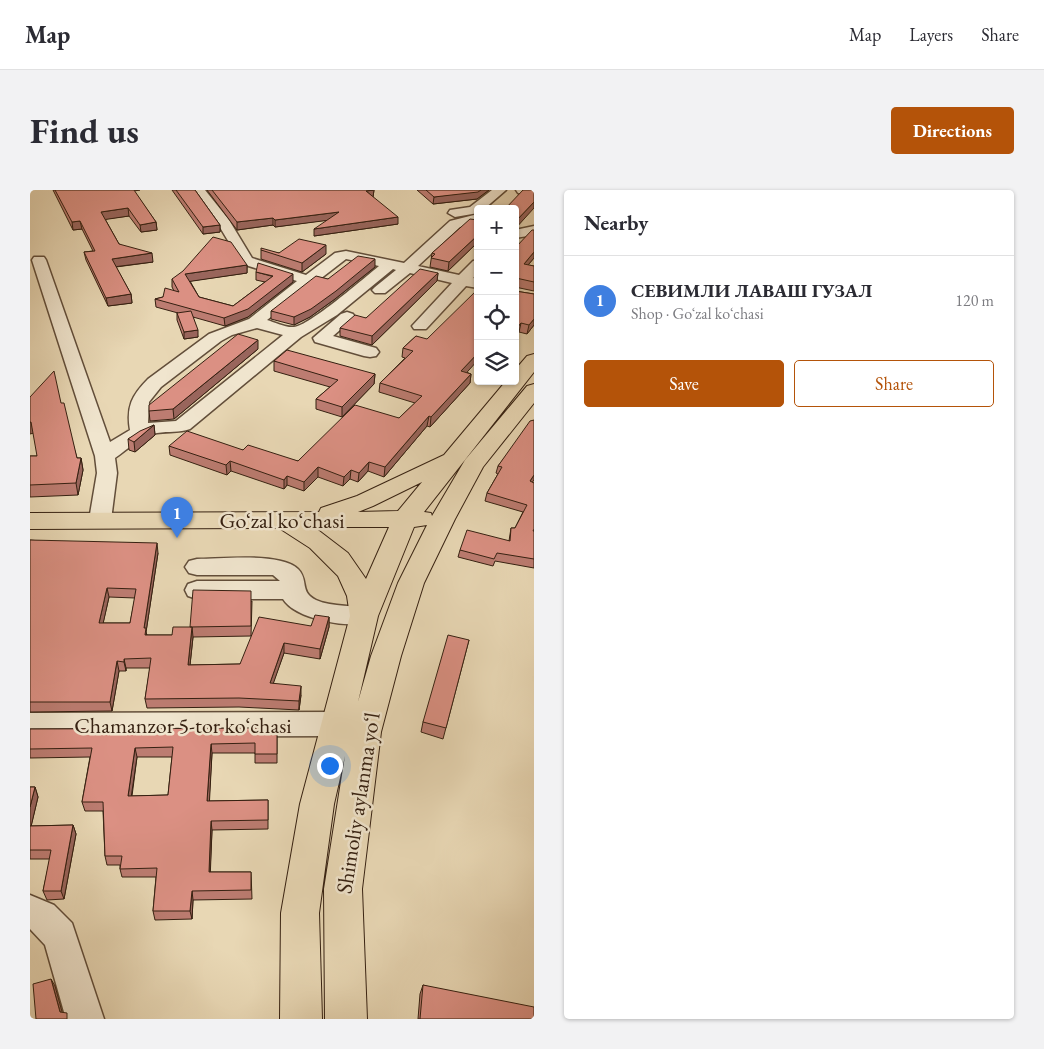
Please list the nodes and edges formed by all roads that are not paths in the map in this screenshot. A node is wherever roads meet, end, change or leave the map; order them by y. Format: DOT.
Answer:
graph roads {
  1 [pos="199,190"];
  2 [pos="500,190"];
  3 [pos="506,190"];
  4 [pos="522,190"];
  5 [pos="534,192"];
  6 [pos="496,205"];
  7 [pos="455,213"];
  8 [pos="474,219"];
  9 [pos="534,230"];
  10 [pos="519,234"];
  11 [pos="39,260"];
  12 [pos="390,264"];
  13 [pos="407,268"];
  14 [pos="308,280"];
  15 [pos="470,282"];
  16 [pos="255,322"];
  17 [pos="420,326"];
  18 [pos="299,331"];
  19 [pos="321,338"];
  20 [pos="370,352"];
  21 [pos="534,360"];
  22 [pos="534,390"];
  23 [pos="140,432"];
  24 [pos="105,456"];
  25 [pos="454,457"];
  26 [pos="405,519"];
  27 [pos="443,519"];
  28 [pos="100,520"];
  29 [pos="298,520"];
  30 [pos="30,521"];
  31 [pos="197,578"];
  32 [pos="364,616"];
  33 [pos="336,724"];
  34 [pos="30,725"];
  35 [pos="30,912"];
  36 [pos="85,1019"];
  37 [pos="301,1019"];
  38 [pos="346,1019"];
  1 -- 14 [label="street"];
  2 -- 7 [label="street"];
  3 -- 6 [label="street"];
  4 -- 5 [label="street"];
  8 -- 13 [label="street"];
  9 -- 10 [label="street"];
  11 -- 24 [label="street"];
  12 -- 13 [label="street"];
  12 -- 14 [label="street"];
  12 -- 18 [label="street"];
  13 -- 15 [label="street"];
  13 -- 19 [label="street"];
  14 -- 16 [label="street"];
  15 -- 17 [label="street"];
  16 -- 18 [label="street"];
  16 -- 23 [label="street"];
  18 -- 19 [label="street"];
  18 -- 23 [label="street"];
  19 -- 20 [label="street"];
  21 -- 25 [label="main road, Shimoliy aylanma yoʻl"];
  22 -- 27 [label="main road, Shimoliy aylanma yoʻl"];
  23 -- 24 [label="street"];
  24 -- 28 [label="street"];
  25 -- 26 [label="main road, Shimoliy aylanma yoʻl"];
  25 -- 29 [label="main road"];
  26 -- 27 [label="main road, Goʻzal koʻchasi"];
  26 -- 29 [label="main road, Goʻzal koʻchasi"];
  26 -- 32 [label="main road, Shimoliy aylanma yoʻl"];
  27 -- 38 [label="main road, Shimoliy aylanma yoʻl"];
  28 -- 29 [label="main road, Goʻzal koʻchasi"];
  28 -- 30 [label="main road, Goʻzal koʻchasi"];
  29 -- 32 [label="main road"];
  31 -- 32 [label="street"];
  32 -- 33 [label="main road, Shimoliy aylanma yoʻl"];
  33 -- 34 [label="street, Chamanzor 5-tor koʻchasi"];
  33 -- 37 [label="main road, Shimoliy aylanma yoʻl"];
  35 -- 36 [label="street"];
}
